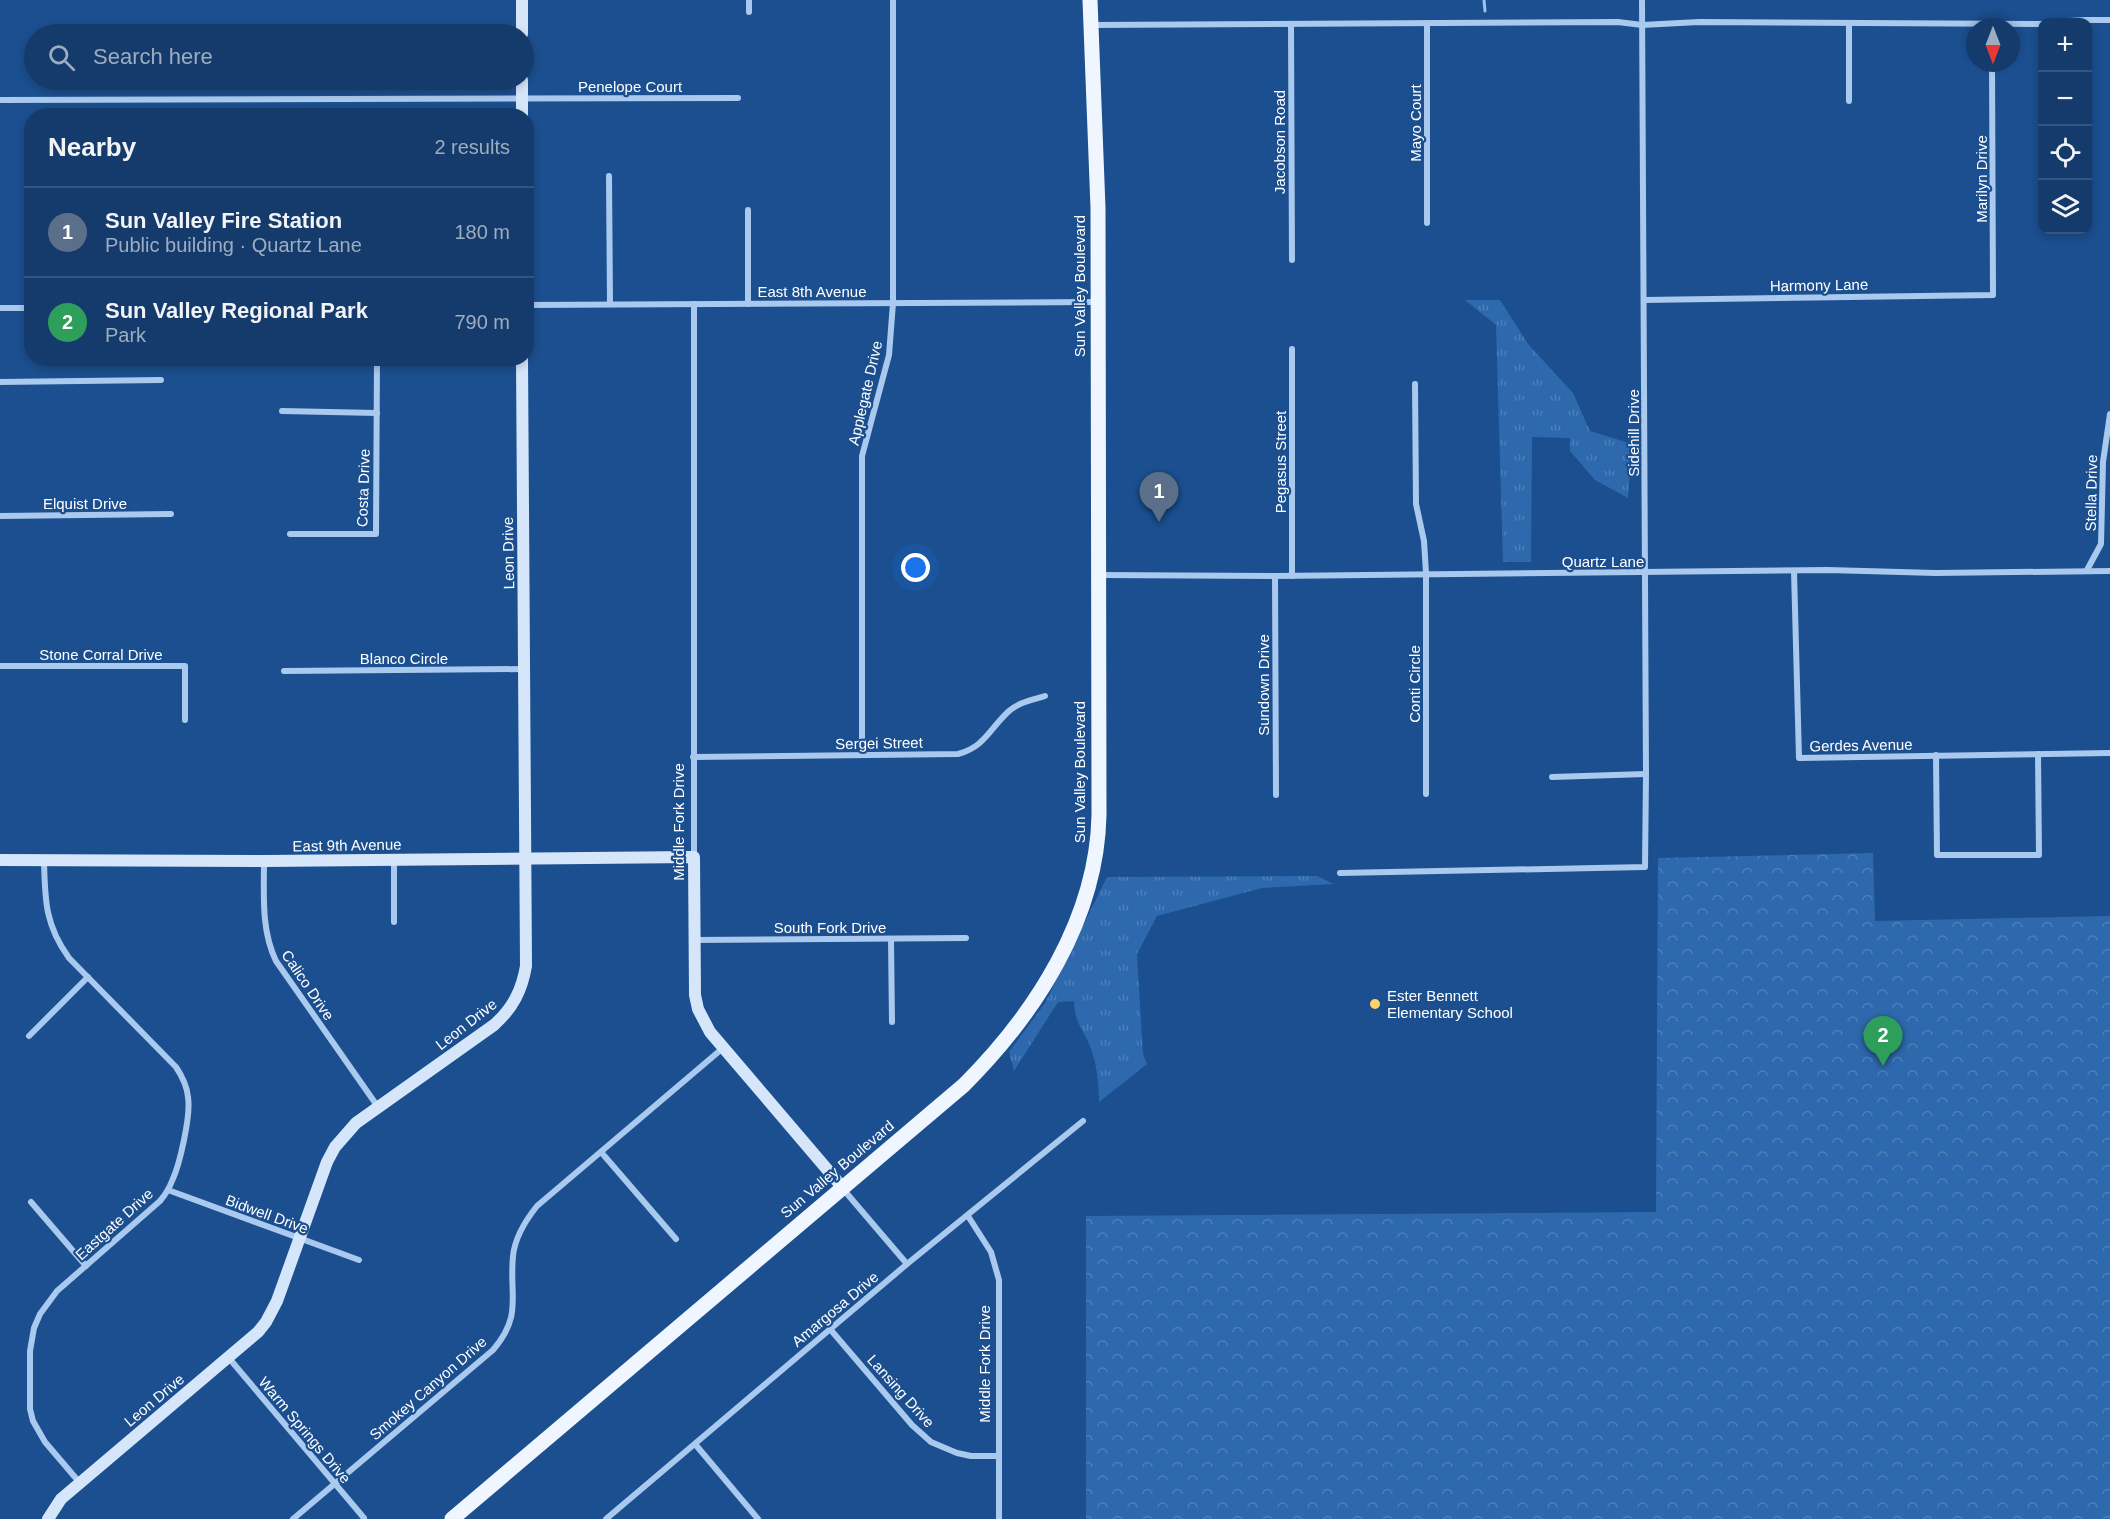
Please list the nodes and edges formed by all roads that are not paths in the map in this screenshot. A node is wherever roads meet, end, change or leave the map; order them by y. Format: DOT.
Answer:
graph roads {
  1 [pos="522,0"];
  2 [pos="748,0"];
  3 [pos="893,0"];
  4 [pos="1090,0"];
  5 [pos="1642,0"];
  6 [pos="749,12"];
  7 [pos="2092,20"];
  8 [pos="2110,20"];
  9 [pos="1427,23"];
  10 [pos="522,24"];
  11 [pos="1291,24"];
  12 [pos="1849,24"];
  13 [pos="2038,24"];
  14 [pos="1091,25"];
  15 [pos="1642,25"];
  16 [pos="2020,25"];
  17 [pos="1966,26"];
  18 [pos="1992,72"];
  19 [pos="522,90"];
  20 [pos="522,97"];
  21 [pos="738,98"];
  22 [pos="0,100"];
  23 [pos="1849,101"];
  24 [pos="522,108"];
  25 [pos="609,176"];
  26 [pos="748,210"];
  27 [pos="1427,223"];
  28 [pos="1292,260"];
  29 [pos="1993,295"];
  30 [pos="1644,300"];
  31 [pos="1097,302"];
  32 [pos="893,303"];
  33 [pos="610,304"];
  34 [pos="694,304"];
  35 [pos="748,304"];
  36 [pos="534,305"];
  37 [pos="0,308"];
  38 [pos="24,308"];
  39 [pos="1292,349"];
  40 [pos="377,366"];
  41 [pos="522,366"];
  42 [pos="161,380"];
  43 [pos="0,381"];
  44 [pos="1415,384"];
  45 [pos="282,411"];
  46 [pos="377,412"];
  47 [pos="2110,414"];
  48 [pos="171,514"];
  49 [pos="0,516"];
  50 [pos="290,534"];
  51 [pos="2087,570"];
  52 [pos="1794,571"];
  53 [pos="2110,571"];
  54 [pos="1426,573"];
  55 [pos="1645,573"];
  56 [pos="1097,574"];
  57 [pos="1275,576"];
  58 [pos="1292,576"];
  59 [pos="0,666"];
  60 [pos="524,669"];
  61 [pos="284,671"];
  62 [pos="1045,696"];
  63 [pos="185,720"];
  64 [pos="2110,753"];
  65 [pos="2038,754"];
  66 [pos="862,755"];
  67 [pos="1935,755"];
  68 [pos="693,757"];
  69 [pos="1646,774"];
  70 [pos="1552,777"];
  71 [pos="1426,794"];
  72 [pos="1276,795"];
  73 [pos="694,857"];
  74 [pos="526,859"];
  75 [pos="0,860"];
  76 [pos="394,860"];
  77 [pos="44,861"];
  78 [pos="264,861"];
  79 [pos="1340,873"];
  80 [pos="394,922"];
  81 [pos="966,938"];
  82 [pos="891,939"];
  83 [pos="694,940"];
  84 [pos="88,977"];
  85 [pos="892,1022"];
  86 [pos="29,1036"];
  87 [pos="724,1048"];
  88 [pos="378,1107"];
  89 [pos="1083,1121"];
  90 [pos="601,1152"];
  91 [pos="843,1188"];
  92 [pos="168,1190"];
  93 [pos="31,1202"];
  94 [pos="968,1216"];
  95 [pos="300,1238"];
  96 [pos="676,1239"];
  97 [pos="359,1260"];
  98 [pos="907,1264"];
  99 [pos="86,1266"];
  100 [pos="830,1329"];
  101 [pos="228,1357"];
  102 [pos="695,1444"];
  103 [pos="999,1456"];
  104 [pos="80,1483"];
  105 [pos="335,1483"];
  106 [pos="364,1518"];
  107 [pos="48,1519"];
  108 [pos="293,1519"];
  109 [pos="452,1519"];
  110 [pos="606,1519"];
  111 [pos="758,1519"];
  112 [pos="999,1519"];
  1 -- 10 [label="street"];
  2 -- 6 [label="street"];
  3 -- 32 [label="street, Applegate Drive"];
  4 -- 14 [label="main road, Sun Valley Boulevard"];
  5 -- 15 [label="street, Sidehill Drive"];
  7 -- 8 [label="street"];
  9 -- 11 [label="street"];
  9 -- 15 [label="street"];
  9 -- 27 [label="street, Mayo Court"];
  11 -- 14 [label="street"];
  11 -- 28 [label="street, Jacobson Road"];
  12 -- 15 [label="street"];
  12 -- 17 [label="street"];
  12 -- 23 [label="street"];
  13 -- 16 [label="street"];
  14 -- 31 [label="main road, Sun Valley Boulevard"];
  15 -- 30 [label="street, Sidehill Drive"];
  18 -- 29 [label="street, Marilyn Drive"];
  19 -- 20 [label="street"];
  20 -- 21 [label="street, Penelope Court"];
  20 -- 22 [label="street, Penelope Court"];
  20 -- 24 [label="street"];
  25 -- 33 [label="street"];
  26 -- 35 [label="street"];
  29 -- 30 [label="street, Harmony Lane"];
  30 -- 55 [label="street, Sidehill Drive"];
  31 -- 32 [label="street, East 8th Avenue"];
  31 -- 56 [label="main road, Sun Valley Boulevard"];
  32 -- 35 [label="street, East 8th Avenue"];
  32 -- 66 [label="street, Applegate Drive"];
  33 -- 34 [label="street, East 8th Avenue"];
  33 -- 36 [label="street, East 8th Avenue"];
  34 -- 35 [label="street, East 8th Avenue"];
  34 -- 68 [label="street, Middle Fork Drive"];
  37 -- 38 [label="street"];
  39 -- 58 [label="street, Pegasus Street"];
  40 -- 46 [label="street, Costa Drive"];
  41 -- 60 [label="street, Leon Drive"];
  42 -- 43 [label="street"];
  44 -- 54 [label="street, Conti Circle"];
  45 -- 46 [label="street"];
  46 -- 50 [label="street, Costa Drive"];
  47 -- 51 [label="street, Stella Drive"];
  48 -- 49 [label="street, Elquist Drive"];
  51 -- 52 [label="street, Quartz Lane"];
  51 -- 53 [label="street, Quartz Lane"];
  52 -- 55 [label="street, Quartz Lane"];
  52 -- 67 [label="street, Gerdes Avenue"];
  54 -- 55 [label="street, Quartz Lane"];
  54 -- 58 [label="street, Quartz Lane"];
  54 -- 71 [label="street, Conti Circle"];
  55 -- 69 [label="street, Sidehill Drive"];
  56 -- 57 [label="street, Quartz Lane"];
  56 -- 91 [label="main road, Sun Valley Boulevard"];
  57 -- 58 [label="street, Quartz Lane"];
  57 -- 72 [label="street, Sundown Drive"];
  59 -- 63 [label="street, Stone Corral Drive"];
  60 -- 61 [label="street, Blanco Circle"];
  60 -- 74 [label="street, Leon Drive"];
  62 -- 66 [label="street, Sergei Street"];
  64 -- 65 [label="street, Gerdes Avenue"];
  65 -- 67 [label="street, Gerdes Avenue"];
  65 -- 67 [label="street"];
  66 -- 68 [label="street, Sergei Street"];
  68 -- 73 [label="street, Middle Fork Drive"];
  69 -- 70 [label="street"];
  69 -- 79 [label="street, Sidehill Drive"];
  73 -- 74 [label="street, East 9th Avenue"];
  73 -- 83 [label="street, Middle Fork Drive"];
  74 -- 76 [label="street, East 9th Avenue"];
  74 -- 88 [label="street, Leon Drive"];
  75 -- 77 [label="street, East 9th Avenue"];
  76 -- 78 [label="street, East 9th Avenue"];
  76 -- 80 [label="street"];
  77 -- 78 [label="street, East 9th Avenue"];
  77 -- 84 [label="street, Eastgate Drive"];
  78 -- 88 [label="street, Calico Drive"];
  81 -- 82 [label="street, South Fork Drive"];
  82 -- 83 [label="street, South Fork Drive"];
  82 -- 85 [label="street"];
  83 -- 87 [label="street, Middle Fork Drive"];
  84 -- 86 [label="street"];
  84 -- 92 [label="street, Eastgate Drive"];
  87 -- 90 [label="street, Smokey Canyon Drive"];
  87 -- 91 [label="street, Middle Fork Drive"];
  88 -- 95 [label="street, Leon Drive"];
  89 -- 94 [label="street, Amargosa Drive"];
  90 -- 96 [label="street"];
  90 -- 105 [label="street, Smokey Canyon Drive"];
  91 -- 98 [label="street, Middle Fork Drive"];
  91 -- 109 [label="main road, Sun Valley Boulevard"];
  92 -- 95 [label="street, Bidwell Drive"];
  92 -- 99 [label="street, Eastgate Drive"];
  93 -- 99 [label="street"];
  94 -- 98 [label="street, Amargosa Drive"];
  94 -- 103 [label="street, Middle Fork Drive"];
  95 -- 97 [label="street, Bidwell Drive"];
  95 -- 101 [label="street, Leon Drive"];
  98 -- 100 [label="street, Amargosa Drive"];
  99 -- 104 [label="street, Eastgate Drive"];
  100 -- 102 [label="street, Amargosa Drive"];
  100 -- 103 [label="street, Lansing Drive"];
  101 -- 104 [label="street, Leon Drive"];
  101 -- 105 [label="street, Warm Springs Drive"];
  102 -- 110 [label="street, Amargosa Drive"];
  102 -- 111 [label="street"];
  103 -- 112 [label="street, Middle Fork Drive"];
  104 -- 107 [label="street, Leon Drive"];
  105 -- 106 [label="street, Warm Springs Drive"];
  105 -- 108 [label="street, Smokey Canyon Drive"];
}
